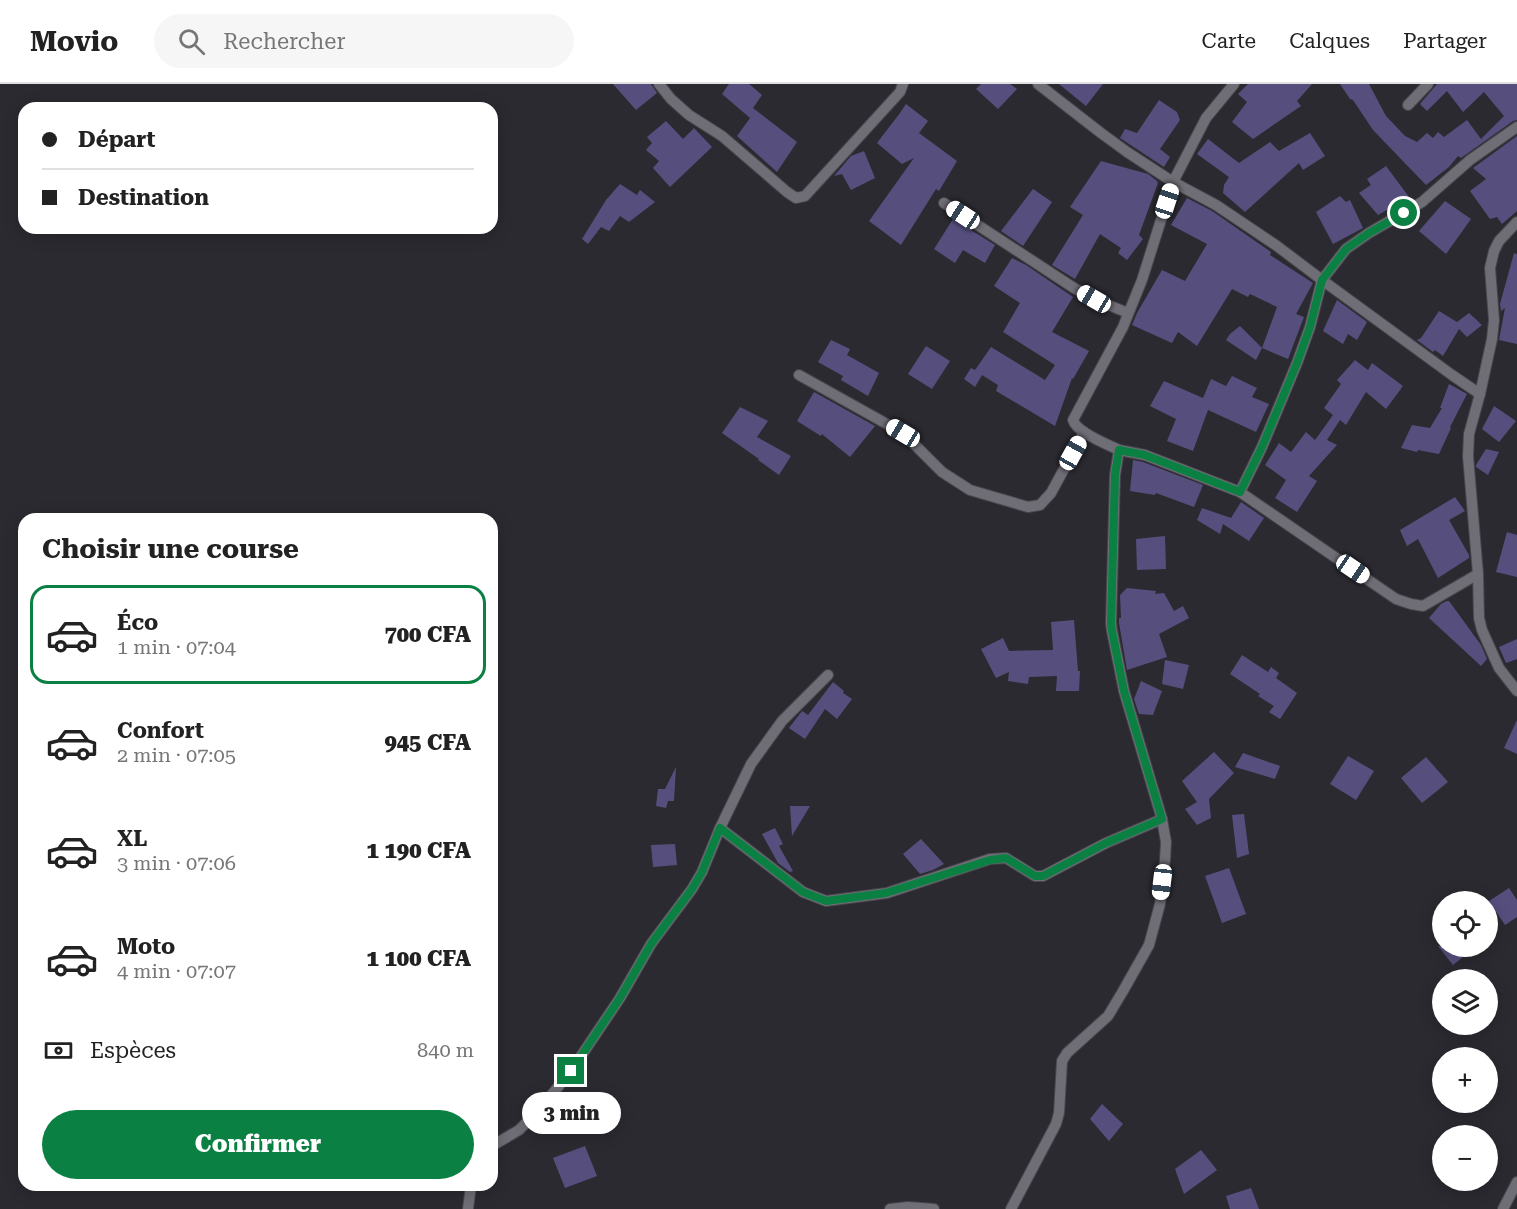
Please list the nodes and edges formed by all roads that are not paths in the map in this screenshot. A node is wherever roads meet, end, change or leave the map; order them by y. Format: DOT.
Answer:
graph roads {
  1 [pos="659,84"];
  2 [pos="903,84"];
  3 [pos="1038,84"];
  4 [pos="1234,84"];
  5 [pos="1428,84"];
  6 [pos="1408,105"];
  7 [pos="1517,127"];
  8 [pos="1173,182"];
  9 [pos="944,203"];
  10 [pos="1517,222"];
  11 [pos="1322,280"];
  12 [pos="1128,313"];
  13 [pos="799,375"];
  14 [pos="1480,394"];
  15 [pos="1084,432"];
  16 [pos="1119,450"];
  17 [pos="1240,492"];
  18 [pos="1478,574"];
  19 [pos="828,675"];
  20 [pos="1517,691"];
  21 [pos="1162,819"];
  22 [pos="720,828"];
  23 [pos="498,1142"];
  24 [pos="1517,1182"];
  25 [pos="470,1191"];
  26 [pos="468,1209"];
  27 [pos="890,1209"];
  28 [pos="934,1209"];
  29 [pos="1011,1209"];
  30 [pos="1503,1209"];
  1 -- 2 [label="street"];
  3 -- 8 [label="street"];
  4 -- 8 [label="street"];
  5 -- 6 [label="street"];
  7 -- 11 [label="street"];
  8 -- 11 [label="street"];
  8 -- 12 [label="street"];
  9 -- 12 [label="street"];
  10 -- 14 [label="street"];
  11 -- 14 [label="street"];
  11 -- 17 [label="street"];
  12 -- 15 [label="street"];
  13 -- 15 [label="street"];
  14 -- 18 [label="street"];
  15 -- 16 [label="street"];
  16 -- 17 [label="street"];
  16 -- 21 [label="street"];
  17 -- 18 [label="street"];
  18 -- 20 [label="street"];
  19 -- 22 [label="street"];
  21 -- 22 [label="street"];
  21 -- 29 [label="street"];
  22 -- 23 [label="street"];
  24 -- 30 [label="street"];
  25 -- 26 [label="street"];
  27 -- 28 [label="street"];
}
